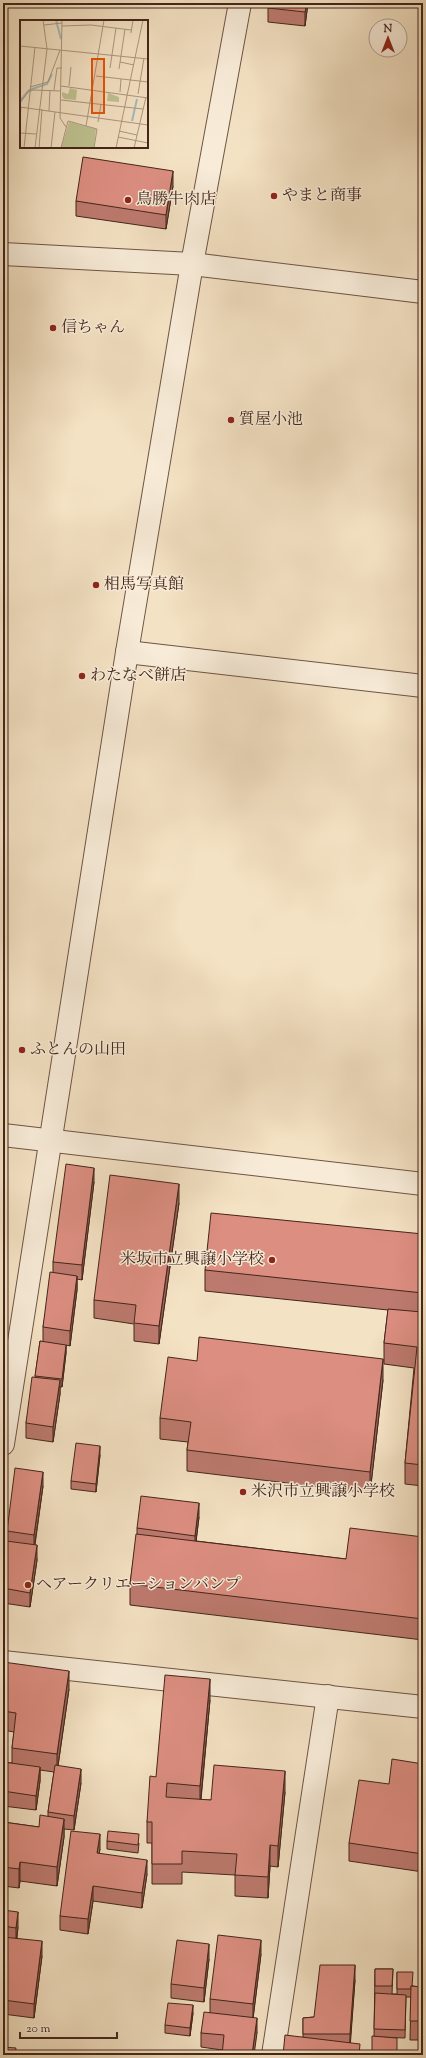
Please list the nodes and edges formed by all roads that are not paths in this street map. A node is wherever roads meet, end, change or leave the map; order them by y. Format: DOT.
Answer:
graph roads {
  1 [pos="240,3"];
  2 [pos="3,254"];
  3 [pos="192,264"];
  4 [pos="423,292"];
  5 [pos="127,652"];
  6 [pos="423,686"];
  7 [pos="3,1135"];
  8 [pos="51,1140"];
  9 [pos="423,1184"];
  10 [pos="3,1444"];
  11 [pos="3,1662"];
  12 [pos="328,1696"];
  13 [pos="423,1707"];
  14 [pos="273,2055"];
  1 -- 3 [label="street"];
  2 -- 3 [label="street"];
  3 -- 4 [label="street"];
  3 -- 5 [label="street"];
  5 -- 6 [label="street"];
  5 -- 8 [label="street"];
  7 -- 8 [label="street"];
  8 -- 9 [label="street"];
  8 -- 10 [label="street"];
  11 -- 12 [label="street"];
  12 -- 13 [label="street"];
  12 -- 14 [label="street"];
}
